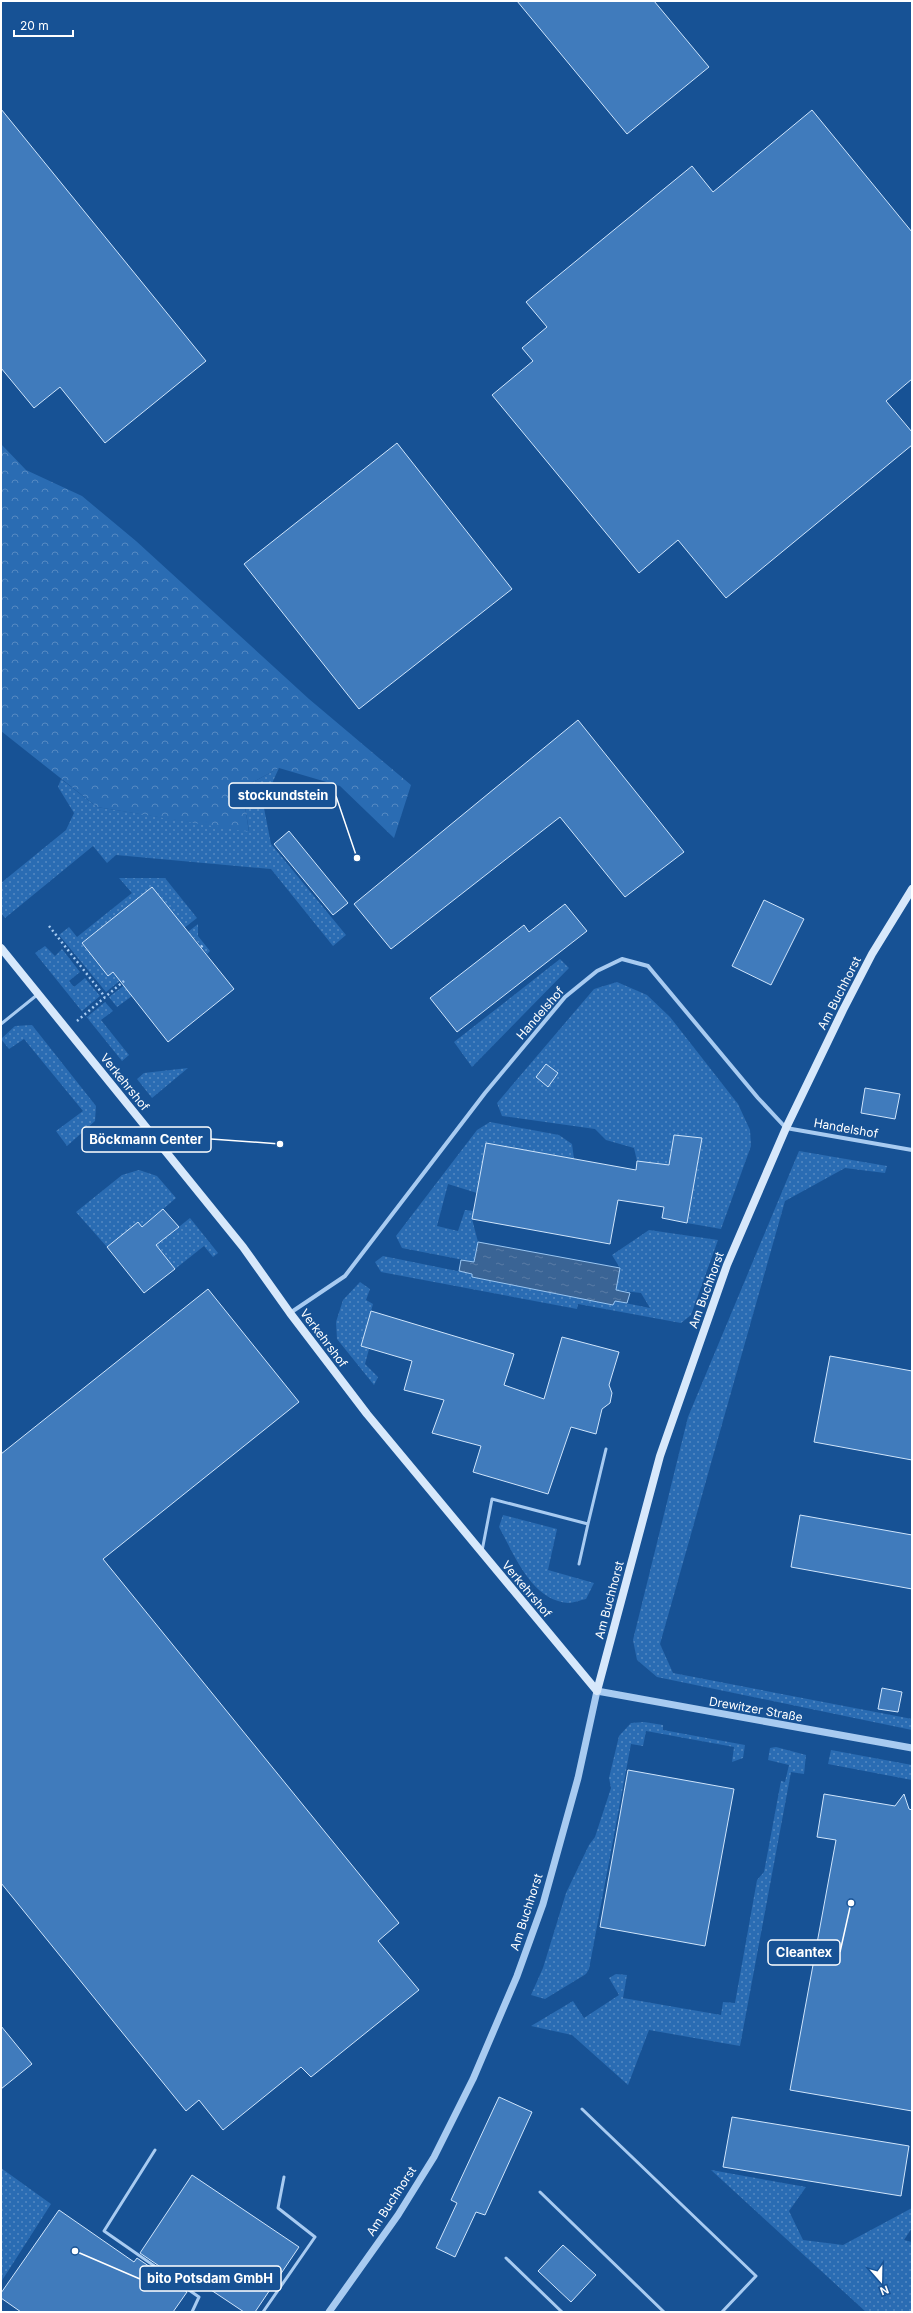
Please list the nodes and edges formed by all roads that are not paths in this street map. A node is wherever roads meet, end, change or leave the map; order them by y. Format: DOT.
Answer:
graph roads {
  1 [pos="912,888"];
  2 [pos="1,948"];
  3 [pos="39,994"];
  4 [pos="1,1024"];
  5 [pos="786,1128"];
  6 [pos="912,1150"];
  7 [pos="290,1313"];
  8 [pos="606,1449"];
  9 [pos="588,1524"];
  10 [pos="481,1552"];
  11 [pos="578,1564"];
  12 [pos="597,1691"];
  13 [pos="912,1748"];
  14 [pos="582,2109"];
  15 [pos="155,2150"];
  16 [pos="284,2177"];
  17 [pos="540,2192"];
  18 [pos="506,2258"];
  19 [pos="192,2312"];
  20 [pos="263,2312"];
  21 [pos="329,2312"];
  22 [pos="562,2312"];
  23 [pos="664,2312"];
  24 [pos="722,2312"];
  1 -- 5 [label="main road, Am Buchhorst"];
  2 -- 3 [label="main road, Verkehrshof"];
  3 -- 4 [label="lane"];
  3 -- 7 [label="main road, Verkehrshof"];
  5 -- 6 [label="street, Handelshof"];
  5 -- 7 [label="street, Handelshof"];
  5 -- 12 [label="main road, Am Buchhorst"];
  7 -- 10 [label="main road, Verkehrshof"];
  8 -- 9 [label="lane"];
  9 -- 10 [label="lane"];
  9 -- 11 [label="lane"];
  10 -- 12 [label="main road, Verkehrshof"];
  12 -- 13 [label="street, Drewitzer Straße"];
  12 -- 21 [label="street, Am Buchhorst"];
  14 -- 24 [label="lane"];
  15 -- 19 [label="lane"];
  16 -- 20 [label="lane"];
  17 -- 23 [label="lane"];
  18 -- 22 [label="lane"];
}
